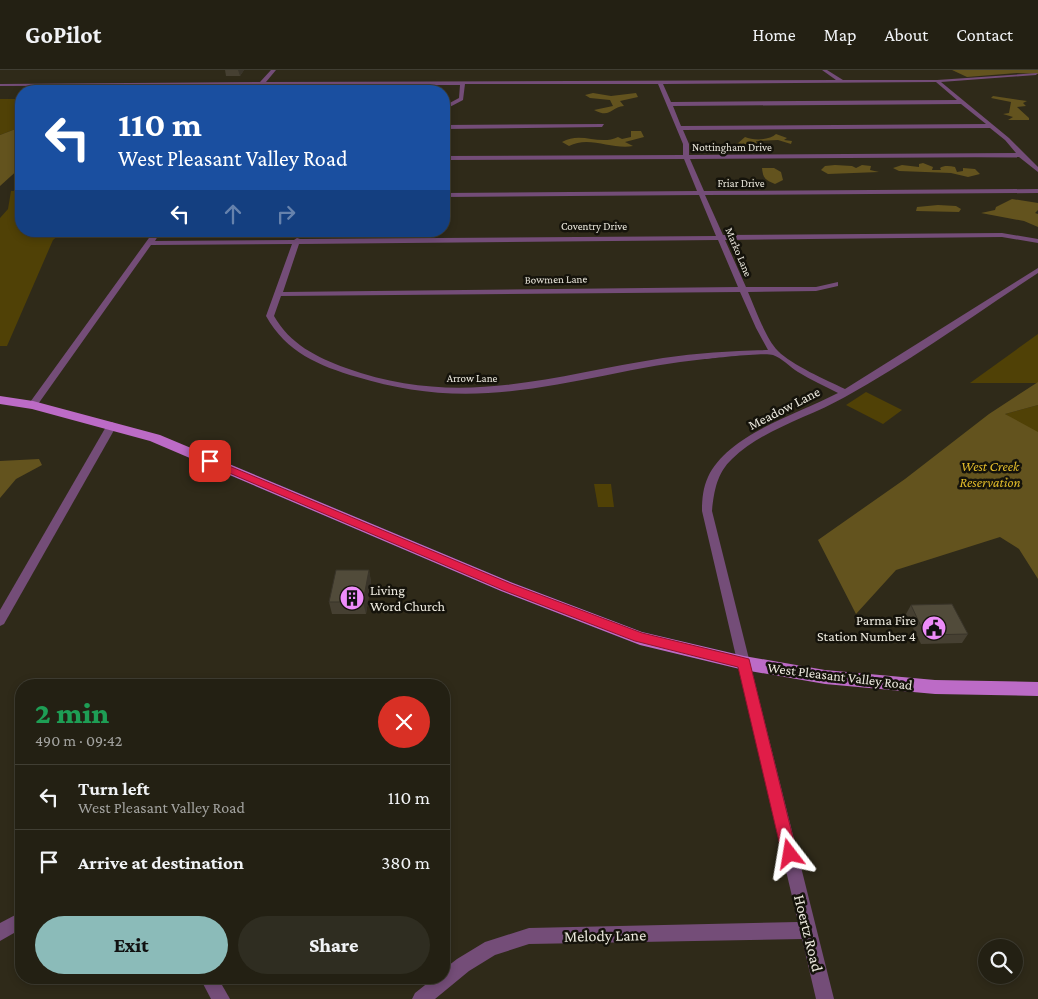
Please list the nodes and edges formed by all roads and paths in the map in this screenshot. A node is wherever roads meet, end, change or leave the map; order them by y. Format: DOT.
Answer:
graph roads {
  1 [pos="274,70"];
  2 [pos="824,70"];
  3 [pos="1036,74"];
  4 [pos="1028,75"];
  5 [pos="517,76"];
  6 [pos="841,81"];
  7 [pos="937,81"];
  8 [pos="1038,81"];
  9 [pos="660,82"];
  10 [pos="464,83"];
  11 [pos="517,83"];
  12 [pos="260,84"];
  13 [pos="0,85"];
  14 [pos="142,85"];
  15 [pos="963,102"];
  16 [pos="450,104"];
  17 [pos="669,104"];
  18 [pos="602,125"];
  19 [pos="990,126"];
  20 [pos="450,127"];
  21 [pos="679,128"];
  22 [pos="1021,155"];
  23 [pos="686,157"];
  24 [pos="450,158"];
  25 [pos="1038,170"];
  26 [pos="1038,191"];
  27 [pos="702,193"];
  28 [pos="450,195"];
  29 [pos="721,236"];
  30 [pos="154,237"];
  31 [pos="297,240"];
  32 [pos="1038,242"];
  33 [pos="150,243"];
  34 [pos="1038,270"];
  35 [pos="835,284"];
  36 [pos="743,289"];
  37 [pos="277,294"];
  38 [pos="774,352"];
  39 [pos="845,393"];
  40 [pos="0,400"];
  41 [pos="33,405"];
  42 [pos="112,424"];
  43 [pos="0,620"];
  44 [pos="744,663"];
  45 [pos="1038,689"];
  46 [pos="15,924"];
  47 [pos="808,930"];
  48 [pos="0,933"];
  49 [pos="450,976"];
  50 [pos="212,984"];
  51 [pos="440,984"];
  52 [pos="221,999"];
  53 [pos="421,999"];
  54 [pos="825,999"];
  1 -- 12 [label="street"];
  2 -- 6 [label="street"];
  3 -- 4 [label="street"];
  4 -- 7 [label="street"];
  4 -- 8 [label="street"];
  5 -- 11 [label="street"];
  6 -- 7 [label="street"];
  6 -- 9 [label="street"];
  7 -- 15 [label="street"];
  9 -- 11 [label="street"];
  9 -- 17 [label="street, Marko Lane"];
  10 -- 11 [label="street"];
  10 -- 12 [label="street"];
  10 -- 16 [label="street"];
  12 -- 14 [label="street"];
  13 -- 14 [label="street"];
  15 -- 17 [label="street"];
  15 -- 19 [label="street"];
  17 -- 21 [label="street, Marko Lane"];
  18 -- 20 [label="street"];
  19 -- 21 [label="street"];
  19 -- 22 [label="street"];
  21 -- 23 [label="street, Marko Lane"];
  22 -- 23 [label="street, Nottingham Drive"];
  22 -- 25 [label="street"];
  23 -- 24 [label="street, Nottingham Drive"];
  23 -- 27 [label="street, Marko Lane"];
  26 -- 27 [label="street, Friar Drive"];
  27 -- 28 [label="street, Friar Drive"];
  27 -- 29 [label="street, Marko Lane"];
  29 -- 31 [label="street, Coventry Drive"];
  29 -- 32 [label="street, Coventry Drive"];
  29 -- 36 [label="street, Marko Lane"];
  30 -- 33 [label="street"];
  31 -- 33 [label="street, Coventry Drive"];
  31 -- 37 [label="street, Arrow Lane"];
  33 -- 41 [label="street"];
  34 -- 39 [label="street, Meadow Lane"];
  35 -- 36 [label="street, Bowmen Lane"];
  36 -- 37 [label="street, Bowmen Lane"];
  36 -- 38 [label="street, Marko Lane"];
  37 -- 38 [label="street, Arrow Lane"];
  38 -- 39 [label="street, Marko Lane"];
  39 -- 44 [label="street, Meadow Lane"];
  40 -- 41 [label="main road, West Pleasant Valley Road"];
  41 -- 42 [label="main road, West Pleasant Valley Road"];
  42 -- 43 [label="street"];
  42 -- 44 [label="main road, West Pleasant Valley Road"];
  44 -- 45 [label="main road, West Pleasant Valley Road"];
  44 -- 47 [label="street, Hoertz Road"];
  46 -- 48 [label="street"];
  47 -- 49 [label="street, Melody Lane"];
  47 -- 54 [label="street, Hoertz Road"];
  50 -- 52 [label="street"];
  51 -- 53 [label="street, Melody Lane"];
}
